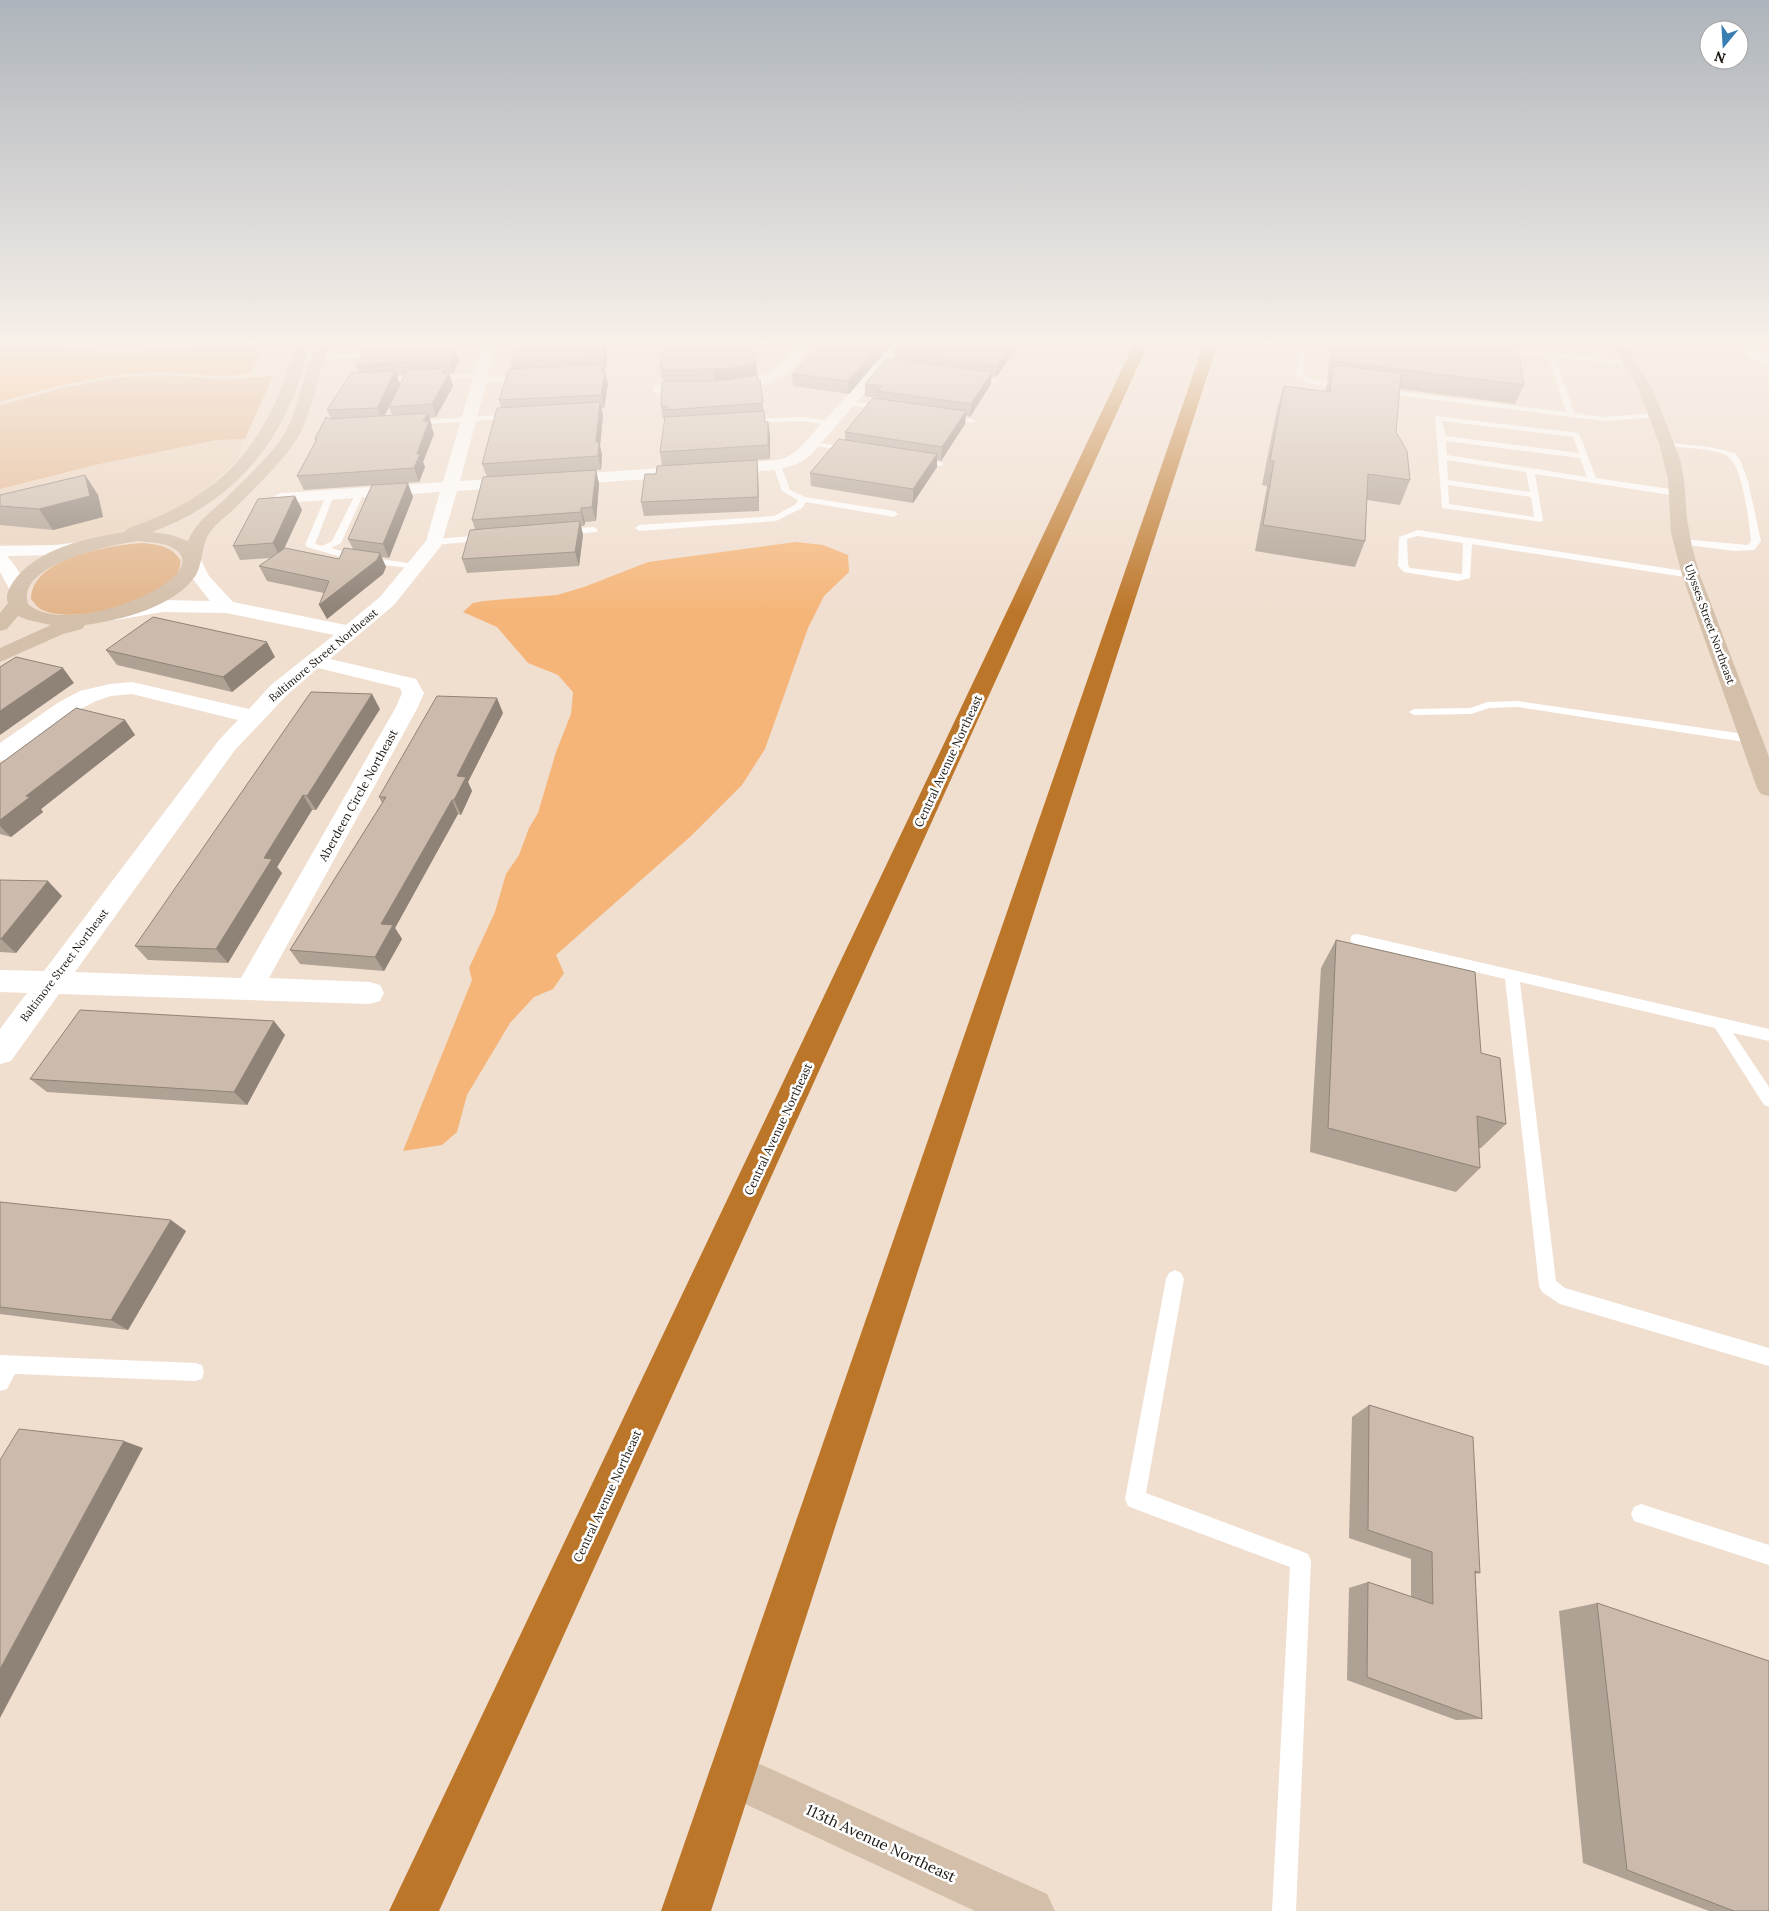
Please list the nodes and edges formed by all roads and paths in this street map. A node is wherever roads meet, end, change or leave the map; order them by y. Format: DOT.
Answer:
graph roads {
  1 [pos="265,435"];
  2 [pos="291,435"];
  3 [pos="465,435"];
  4 [pos="822,435"];
  5 [pos="1099,435"];
  6 [pos="1180,435"];
  7 [pos="1576,435"];
  8 [pos="1663,435"];
  9 [pos="1442,438"];
  10 [pos="814,444"];
  11 [pos="1666,444"];
  12 [pos="862,451"];
  13 [pos="1583,456"];
  14 [pos="1442,457"];
  15 [pos="911,459"];
  16 [pos="940,464"];
  17 [pos="777,465"];
  18 [pos="1530,471"];
  19 [pos="1592,479"];
  20 [pos="1444,482"];
  21 [pos="450,487"];
  22 [pos="360,493"];
  23 [pos="1677,493"];
  24 [pos="330,495"];
  25 [pos="1535,495"];
  26 [pos="283,498"];
  27 [pos="802,499"];
  28 [pos="894,514"];
  29 [pos="639,528"];
  30 [pos="594,530"];
  31 [pos="556,533"];
  32 [pos="118,538"];
  33 [pos="490,538"];
  34 [pos="435,542"];
  35 [pos="1468,542"];
  36 [pos="1682,542"];
  37 [pos="86,546"];
  38 [pos="322,548"];
  39 [pos="0,551"];
  40 [pos="192,558"];
  41 [pos="0,560"];
  42 [pos="415,567"];
  43 [pos="1690,575"];
  44 [pos="18,596"];
  45 [pos="226,607"];
  46 [pos="107,615"];
  47 [pos="0,625"];
  48 [pos="351,632"];
  49 [pos="0,656"];
  50 [pos="314,661"];
  51 [pos="1414,712"];
  52 [pos="253,716"];
  53 [pos="1752,739"];
  54 [pos="0,754"];
  55 [pos="1769,788"];
  56 [pos="1357,939"];
  57 [pos="1512,975"];
  58 [pos="0,981"];
  59 [pos="51,983"];
  60 [pos="248,990"];
  61 [pos="370,993"];
  62 [pos="1720,1023"];
  63 [pos="1769,1035"];
  64 [pos="0,1052"];
  65 [pos="1769,1100"];
  66 [pos="1175,1279"];
  67 [pos="1769,1357"];
  68 [pos="5,1364"];
  69 [pos="195,1372"];
  70 [pos="0,1382"];
  71 [pos="1641,1514"];
  72 [pos="1769,1555"];
  73 [pos="731,1774"];
  74 [pos="414,1911"];
  75 [pos="686,1911"];
  76 [pos="1030,1911"];
  77 [pos="1284,1911"];
  1 -- 32 [label="street"];
  2 -- 40 [label="street"];
  3 -- 21 [label="street, Baltimore Street Northeast"];
  4 -- 10 [label="street"];
  5 -- 74 [label="highway, Central Avenue Northeast"];
  6 -- 73 [label="highway"];
  7 -- 13 [label="lane"];
  8 -- 11 [label="street, Ulysses Street Northeast"];
  9 -- 13 [label="lane"];
  9 -- 14 [label="lane"];
  10 -- 12 [label="lane"];
  10 -- 17 [label="street"];
  11 -- 23 [label="street, Ulysses Street Northeast"];
  11 -- 36 [label="lane"];
  13 -- 19 [label="lane"];
  14 -- 18 [label="lane"];
  14 -- 20 [label="lane"];
  15 -- 16 [label="lane"];
  17 -- 21 [label="street"];
  17 -- 27 [label="lane"];
  18 -- 19 [label="lane"];
  18 -- 25 [label="lane"];
  19 -- 23 [label="lane"];
  20 -- 25 [label="lane"];
  20 -- 25 [label="lane"];
  21 -- 22 [label="street"];
  21 -- 34 [label="street, Baltimore Street Northeast"];
  22 -- 24 [label="street"];
  22 -- 38 [label="lane"];
  23 -- 36 [label="street, Ulysses Street Northeast"];
  24 -- 26 [label="street"];
  24 -- 38 [label="lane"];
  27 -- 28 [label="lane"];
  27 -- 29 [label="lane"];
  30 -- 31 [label="lane"];
  32 -- 37 [label="street"];
  32 -- 40 [label="street"];
  33 -- 34 [label="lane"];
  34 -- 42 [label="street, Baltimore Street Northeast"];
  35 -- 35 [label="lane"];
  35 -- 43 [label="lane"];
  36 -- 43 [label="street, Ulysses Street Northeast"];
  37 -- 39 [label="street"];
  37 -- 44 [label="street"];
  38 -- 42 [label="lane"];
  40 -- 45 [label="street"];
  40 -- 46 [label="street"];
  41 -- 44 [label="street"];
  42 -- 48 [label="street, Baltimore Street Northeast"];
  43 -- 53 [label="street, Ulysses Street Northeast"];
  44 -- 46 [label="street"];
  44 -- 47 [label="street"];
  45 -- 46 [label="street"];
  45 -- 48 [label="street"];
  46 -- 49 [label="street"];
  48 -- 50 [label="street, Baltimore Street Northeast"];
  50 -- 52 [label="street, Baltimore Street Northeast"];
  50 -- 60 [label="street, Aberdeen Circle Northeast"];
  51 -- 53 [label="lane"];
  52 -- 54 [label="street"];
  52 -- 59 [label="street, Baltimore Street Northeast"];
  53 -- 55 [label="street, Ulysses Street Northeast"];
  56 -- 57 [label="lane"];
  57 -- 62 [label="lane"];
  57 -- 67 [label="lane"];
  58 -- 59 [label="street"];
  59 -- 60 [label="street"];
  59 -- 64 [label="street, Baltimore Street Northeast"];
  60 -- 61 [label="street"];
  62 -- 63 [label="lane"];
  62 -- 65 [label="lane"];
  66 -- 77 [label="lane"];
  68 -- 69 [label="lane"];
  68 -- 70 [label="lane"];
  71 -- 72 [label="lane"];
  73 -- 75 [label="highway"];
  73 -- 76 [label="street, 113th Avenue Northeast"];
}
